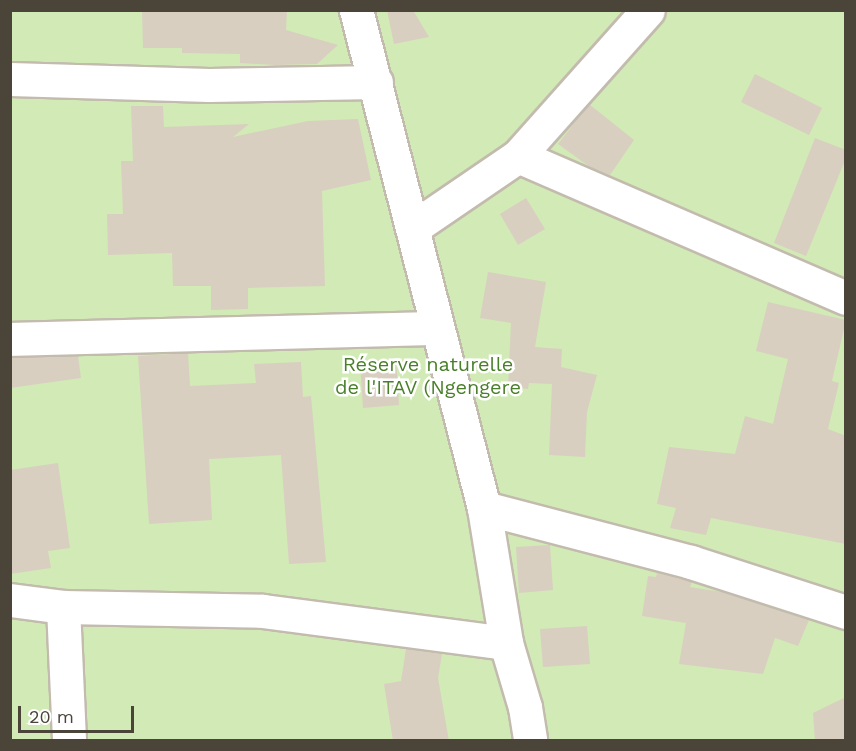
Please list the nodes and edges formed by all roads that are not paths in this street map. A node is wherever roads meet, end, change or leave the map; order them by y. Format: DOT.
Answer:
graph roads {
  1 [pos="356,10"];
  2 [pos="648,10"];
  3 [pos="10,79"];
  4 [pos="376,82"];
  5 [pos="518,156"];
  6 [pos="414,228"];
  7 [pos="846,298"];
  8 [pos="435,328"];
  9 [pos="10,339"];
  10 [pos="484,508"];
  11 [pos="10,600"];
  12 [pos="63,607"];
  13 [pos="846,612"];
  14 [pos="506,643"];
  15 [pos="69,741"];
  16 [pos="530,741"];
  1 -- 4 [label="street"];
  2 -- 5 [label="street"];
  3 -- 4 [label="street"];
  4 -- 6 [label="street"];
  5 -- 6 [label="street"];
  5 -- 7 [label="street"];
  6 -- 8 [label="street"];
  8 -- 9 [label="street"];
  8 -- 10 [label="street"];
  10 -- 13 [label="street"];
  10 -- 14 [label="street"];
  11 -- 12 [label="street"];
  12 -- 14 [label="street"];
  12 -- 15 [label="street"];
  14 -- 16 [label="street"];
}
